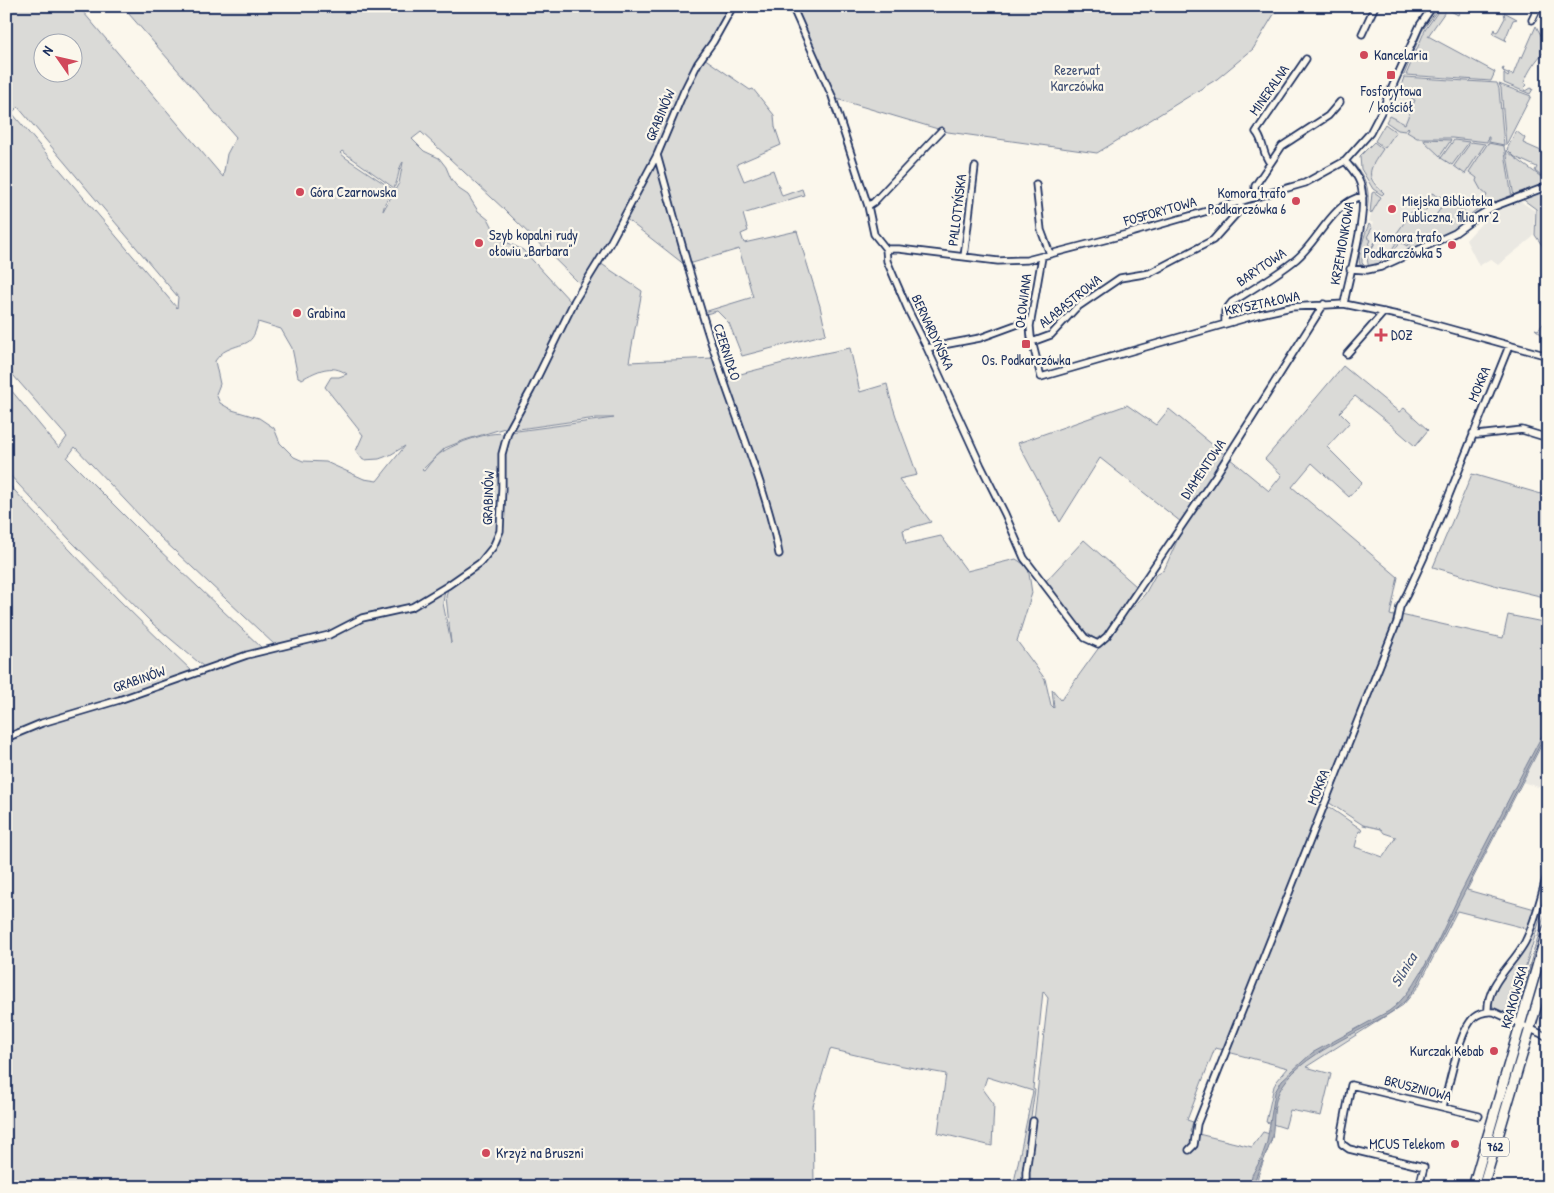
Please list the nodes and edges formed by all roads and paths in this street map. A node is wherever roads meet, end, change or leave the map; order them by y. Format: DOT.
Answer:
graph roads {
  1 [pos="733,6"];
  2 [pos="792,6"];
  3 [pos="1375,6"];
  4 [pos="1433,6"];
  5 [pos="1539,6"];
  6 [pos="1532,20"];
  7 [pos="1362,34"];
  8 [pos="1306,59"];
  9 [pos="1340,102"];
  10 [pos="940,131"];
  11 [pos="656,155"];
  12 [pos="1345,161"];
  13 [pos="1270,163"];
  14 [pos="974,167"];
  15 [pos="1036,184"];
  16 [pos="1548,186"];
  17 [pos="1254,196"];
  18 [pos="1363,196"];
  19 [pos="1242,201"];
  20 [pos="868,206"];
  21 [pos="886,249"];
  22 [pos="1050,254"];
  23 [pos="964,257"];
  24 [pos="1042,257"];
  25 [pos="1350,269"];
  26 [pos="1324,304"];
  27 [pos="1344,304"];
  28 [pos="1384,312"];
  29 [pos="1030,321"];
  30 [pos="1225,323"];
  31 [pos="1032,342"];
  32 [pos="1509,346"];
  33 [pos="927,348"];
  34 [pos="1347,354"];
  35 [pos="1548,356"];
  36 [pos="1042,377"];
  37 [pos="1473,433"];
  38 [pos="1548,438"];
  39 [pos="779,554"];
  40 [pos="1098,644"];
  41 [pos="6,738"];
  42 [pos="1548,872"];
  43 [pos="1548,930"];
  44 [pos="1548,967"];
  45 [pos="1488,1012"];
  46 [pos="1520,1023"];
  47 [pos="1530,1028"];
  48 [pos="1548,1037"];
  49 [pos="1443,1107"];
  50 [pos="1479,1116"];
  51 [pos="1033,1121"];
  52 [pos="1189,1150"];
  53 [pos="1026,1187"];
  54 [pos="1419,1187"];
  55 [pos="1473,1187"];
  56 [pos="1484,1187"];
  1 -- 11 [label="street, GRABINÓW"];
  2 -- 20 [label="street, BERNARDYŃSKA"];
  3 -- 7 [label="street"];
  4 -- 12 [label="street, FOSFORYTOWA"];
  5 -- 6 [label="street"];
  8 -- 13 [label="street, MINERALNA"];
  9 -- 13 [label="street"];
  10 -- 20 [label="street"];
  11 -- 39 [label="street, CZERNIDŁO"];
  11 -- 41 [label="street, GRABINÓW"];
  12 -- 17 [label="street, FOSFORYTOWA"];
  12 -- 18 [label="street, KRZEMIONKOWA"];
  13 -- 17 [label="street"];
  14 -- 23 [label="street, PALLOTYŃSKA"];
  15 -- 22 [label="street"];
  16 -- 25 [label="street"];
  17 -- 19 [label="street, FOSFORYTOWA"];
  18 -- 25 [label="street, KRZEMIONKOWA"];
  18 -- 30 [label="street, BARYTOWA"];
  19 -- 22 [label="street, FOSFORYTOWA"];
  19 -- 31 [label="street, ALABASTROWA"];
  20 -- 21 [label="street, BERNARDYŃSKA"];
  21 -- 23 [label="street, FOSFORYTOWA"];
  21 -- 33 [label="street, BERNARDYŃSKA"];
  22 -- 24 [label="street, FOSFORYTOWA"];
  23 -- 24 [label="street, FOSFORYTOWA"];
  24 -- 29 [label="street, OŁOWIANA"];
  25 -- 27 [label="street, KRZEMIONKOWA"];
  26 -- 27 [label="street, KRYSZTAŁOWA"];
  26 -- 30 [label="street, KRYSZTAŁOWA"];
  26 -- 40 [label="street, DIAMENTOWA"];
  27 -- 28 [label="street, KRYSZTAŁOWA"];
  28 -- 32 [label="street, KRYSZTAŁOWA"];
  28 -- 34 [label="street"];
  29 -- 31 [label="street, OŁOWIANA"];
  29 -- 33 [label="street"];
  30 -- 36 [label="street, KRYSZTAŁOWA"];
  31 -- 36 [label="street, OŁOWIANA"];
  32 -- 35 [label="street, KRYSZTAŁOWA"];
  32 -- 37 [label="street, MOKRA"];
  33 -- 40 [label="street, BERNARDYŃSKA"];
  37 -- 38 [label="street"];
  37 -- 52 [label="street, MOKRA"];
  42 -- 45 [label="street, KRAKOWSKA"];
  43 -- 46 [label="main road, KRAKOWSKA / 762"];
  44 -- 47 [label="main road, KRAKOWSKA / 762"];
  45 -- 46 [label="street"];
  45 -- 49 [label="street"];
  46 -- 47 [label="street"];
  46 -- 55 [label="main road, KRAKOWSKA / 762"];
  47 -- 48 [label="street"];
  47 -- 56 [label="main road, KRAKOWSKA / 762"];
  49 -- 50 [label="street, BRUSZNIOWA"];
  49 -- 54 [label="street, BRUSZNIOWA"];
  51 -- 53 [label="street"];
}
